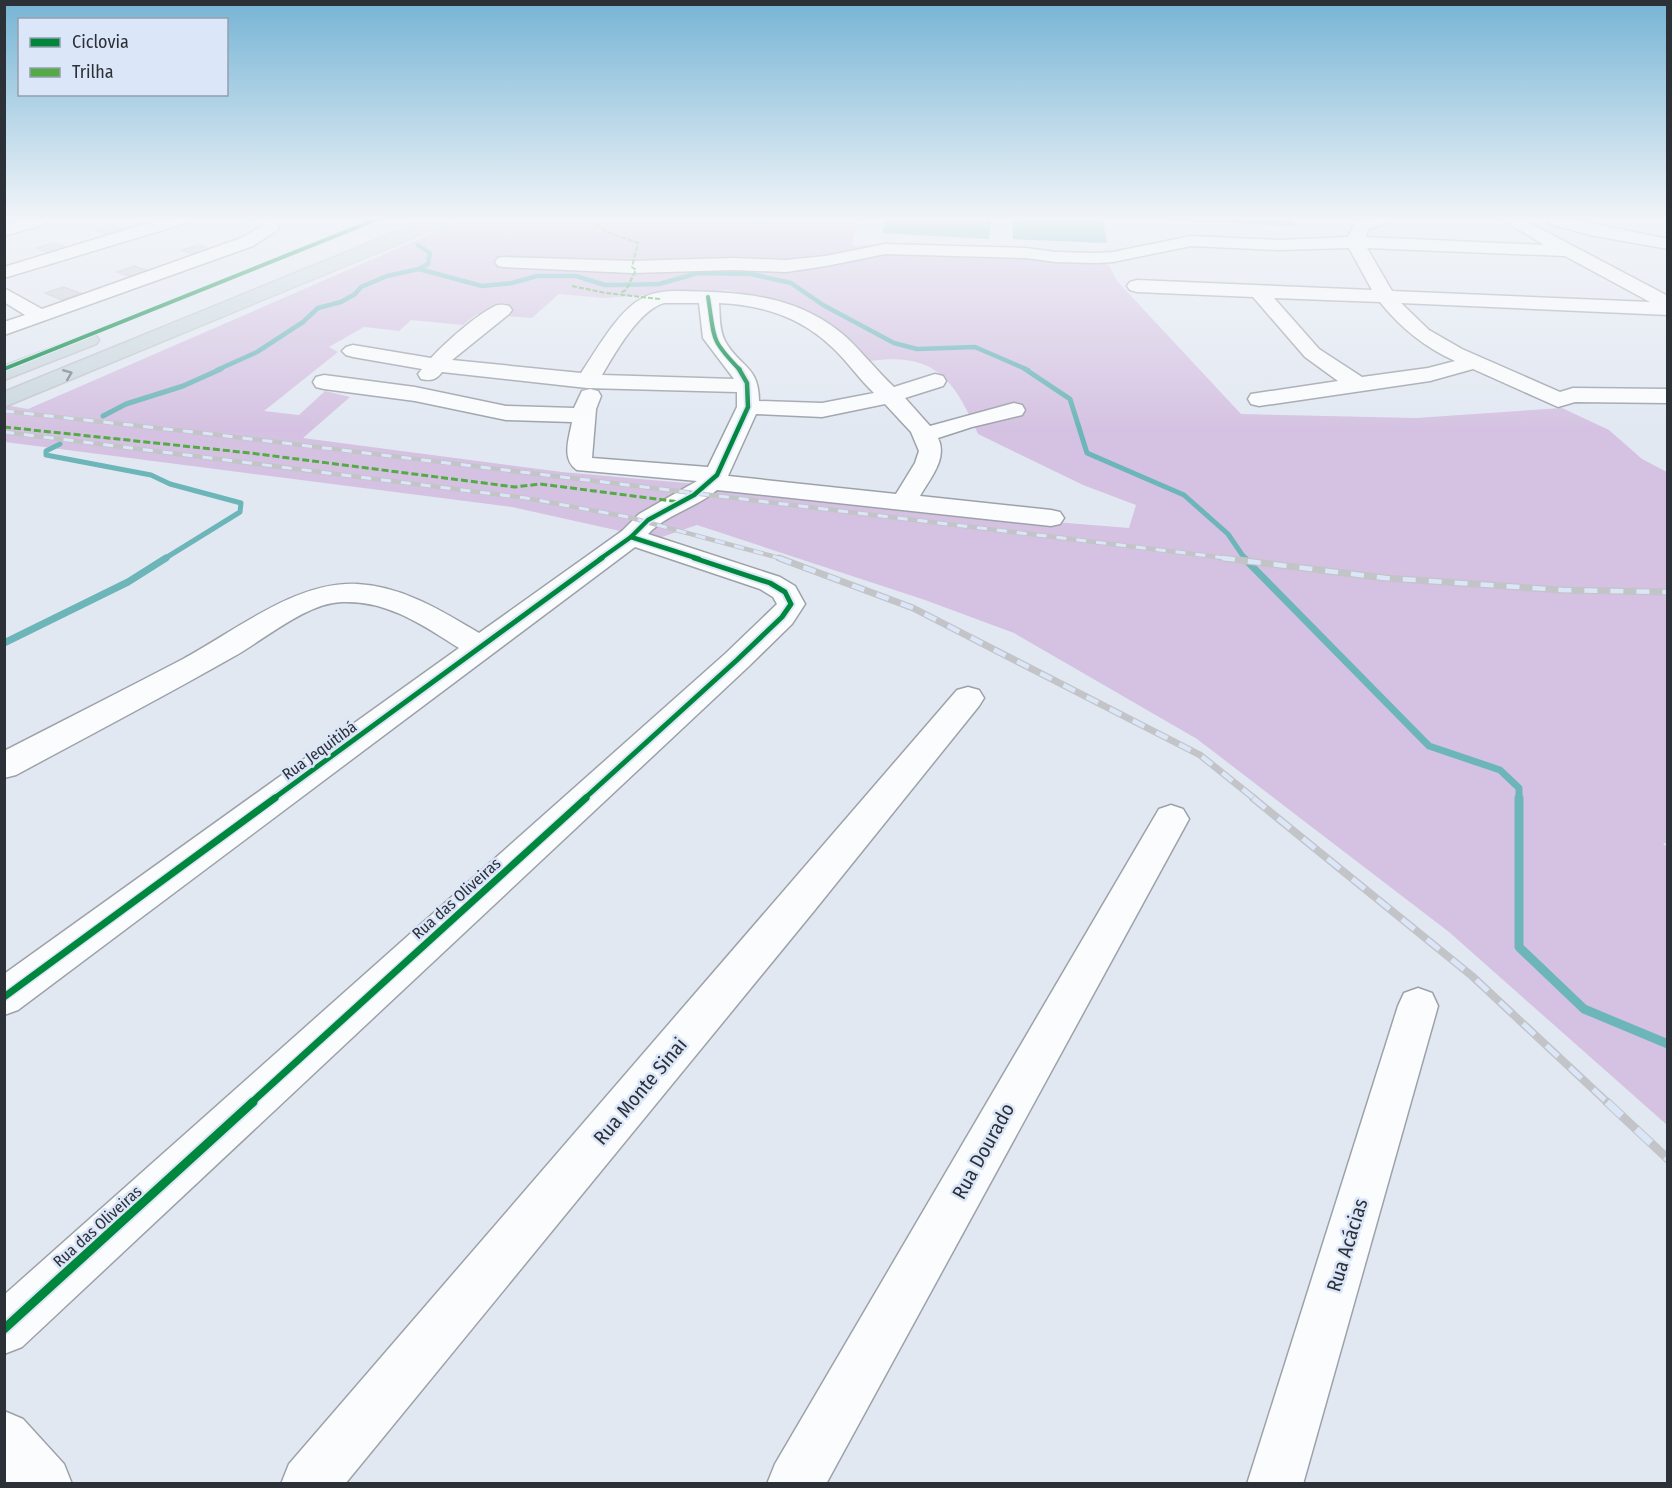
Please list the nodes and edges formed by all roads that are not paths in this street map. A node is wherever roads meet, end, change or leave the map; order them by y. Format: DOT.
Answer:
graph roads {
  1 [pos="115,289"];
  2 [pos="215,289"];
  3 [pos="272,289"];
  4 [pos="1212,289"];
  5 [pos="1381,289"];
  6 [pos="1637,289"];
  7 [pos="1259,292"];
  8 [pos="4,294"];
  9 [pos="1384,295"];
  10 [pos="708,297"];
  11 [pos="1668,307"];
  12 [pos="502,310"];
  13 [pos="41,316"];
  14 [pos="4,329"];
  15 [pos="353,351"];
  16 [pos="1477,361"];
  17 [pos="436,365"];
  18 [pos="4,374"];
  19 [pos="592,381"];
  20 [pos="935,381"];
  21 [pos="324,382"];
  22 [pos="1359,385"];
  23 [pos="416,394"];
  24 [pos="891,395"];
  25 [pos="1668,396"];
  26 [pos="748,397"];
  27 [pos="9,398"];
  28 [pos="1259,399"];
  29 [pos="1014,410"];
  30 [pos="585,415"];
  31 [pos="925,435"];
  32 [pos="714,478"];
  33 [pos="904,501"];
  34 [pos="1051,518"];
  35 [pos="639,529"];
  36 [pos="481,648"];
  37 [pos="968,698"];
  38 [pos="4,766"];
  39 [pos="1171,819"];
  40 [pos="4,997"];
  41 [pos="1418,1006"];
  42 [pos="4,1329"];
  43 [pos="4,1438"];
  44 [pos="44,1484"];
  45 [pos="309,1484"];
  46 [pos="795,1484"];
  47 [pos="1275,1484"];
  1 -- 13 [label="street"];
  2 -- 18 [label="highway"];
  27 -- 3 [label="highway, one-way"];
  4 -- 7 [label="street"];
  5 -- 9 [label="street"];
  6 -- 11 [label="street"];
  7 -- 9 [label="street"];
  7 -- 22 [label="street"];
  8 -- 13 [label="street"];
  9 -- 11 [label="street"];
  9 -- 16 [label="street"];
  10 -- 19 [label="street"];
  10 -- 24 [label="street"];
  10 -- 26 [label="street"];
  12 -- 17 [label="street"];
  13 -- 14 [label="street"];
  15 -- 17 [label="street"];
  16 -- 22 [label="street"];
  16 -- 25 [label="street"];
  17 -- 19 [label="street"];
  17 -- 23 [label="street"];
  19 -- 26 [label="street"];
  19 -- 30 [label="street"];
  20 -- 24 [label="street"];
  21 -- 23 [label="street"];
  22 -- 28 [label="street"];
  23 -- 30 [label="street"];
  24 -- 26 [label="street"];
  24 -- 31 [label="street"];
  26 -- 32 [label="street"];
  29 -- 31 [label="street"];
  30 -- 32 [label="street"];
  31 -- 33 [label="street"];
  32 -- 33 [label="street"];
  32 -- 35 [label="street, Rua Jequitibá"];
  33 -- 34 [label="street"];
  35 -- 36 [label="street, Rua Jequitibá"];
  35 -- 42 [label="street, Rua das Oliveiras"];
  36 -- 38 [label="street"];
  36 -- 40 [label="street, Rua Jequitibá"];
  37 -- 45 [label="street, Rua Monte Sinai"];
  39 -- 46 [label="street, Rua Dourado"];
  41 -- 47 [label="street, Rua Acácias"];
  43 -- 44 [label="street"];
}
